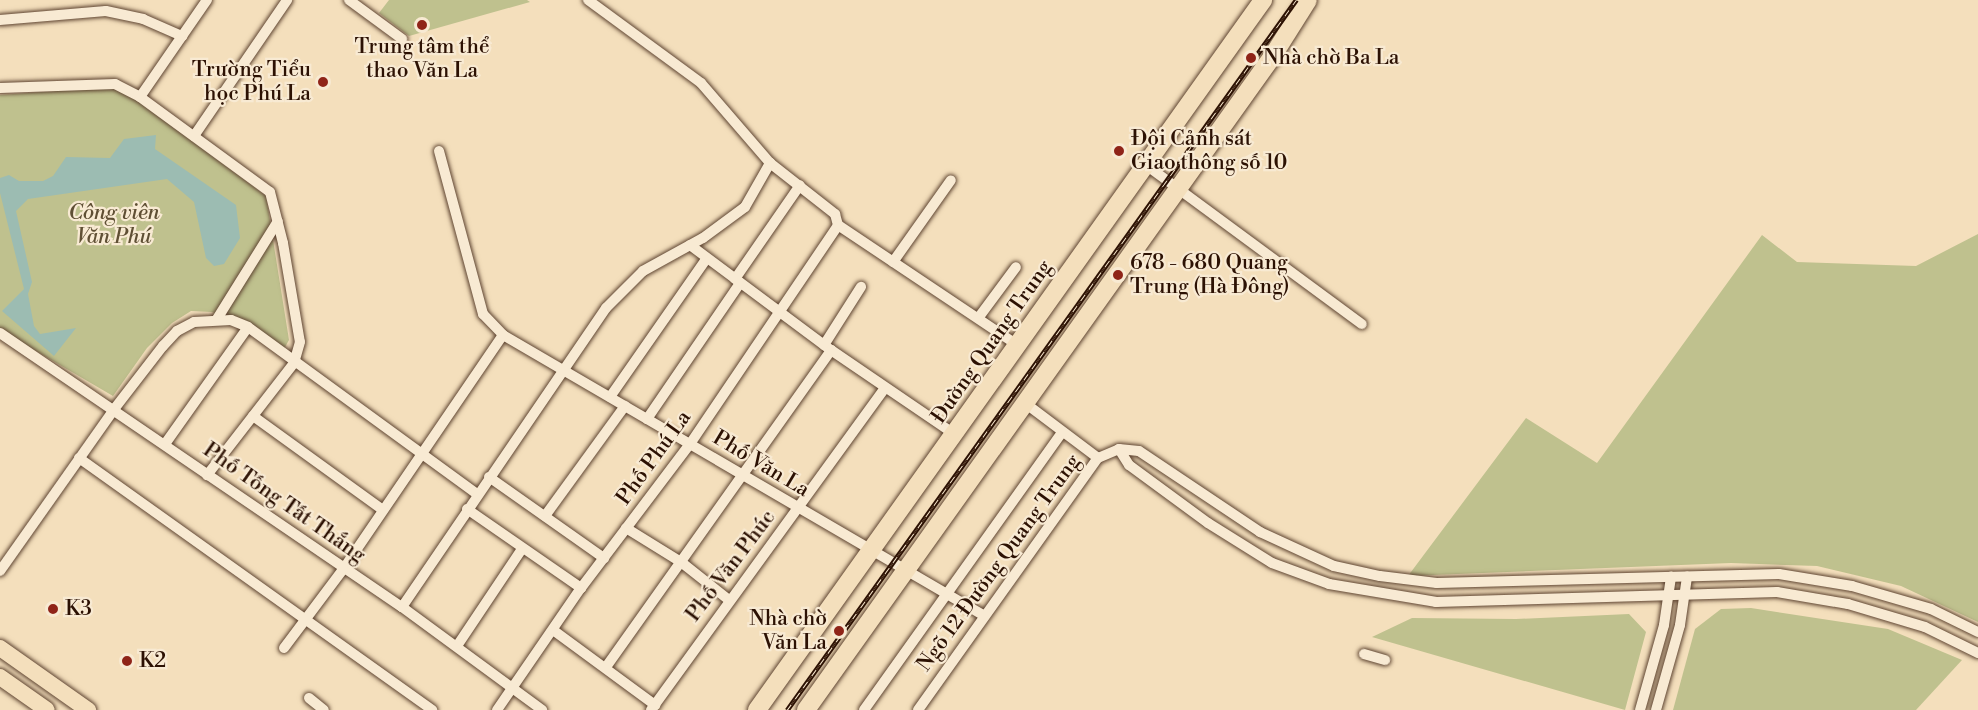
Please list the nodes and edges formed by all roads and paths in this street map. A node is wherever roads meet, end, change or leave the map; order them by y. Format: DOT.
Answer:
graph roads {
  1 [pos="207,0"];
  2 [pos="287,0"];
  3 [pos="349,0"];
  4 [pos="588,0"];
  5 [pos="1263,0"];
  6 [pos="1301,4"];
  7 [pos="0,20"];
  8 [pos="182,36"];
  9 [pos="402,39"];
  10 [pos="0,88"];
  11 [pos="140,97"];
  12 [pos="194,136"];
  13 [pos="439,151"];
  14 [pos="770,163"];
  15 [pos="1146,165"];
  16 [pos="951,180"];
  17 [pos="800,185"];
  18 [pos="1179,188"];
  19 [pos="278,221"];
  20 [pos="837,225"];
  21 [pos="690,245"];
  22 [pos="707,258"];
  23 [pos="893,262"];
  24 [pos="1016,267"];
  25 [pos="737,281"];
  26 [pos="861,287"];
  27 [pos="778,312"];
  28 [pos="979,317"];
  29 [pos="217,319"];
  30 [pos="1362,324"];
  31 [pos="248,327"];
  32 [pos="0,333"];
  33 [pos="503,335"];
  34 [pos="1017,345"];
  35 [pos="827,348"];
  36 [pos="294,363"];
  37 [pos="564,371"];
  38 [pos="885,387"];
  39 [pos="610,397"];
  40 [pos="1025,403"];
  41 [pos="625,406"];
  42 [pos="115,408"];
  43 [pos="253,416"];
  44 [pos="647,419"];
  45 [pos="1062,432"];
  46 [pos="954,434"];
  47 [pos="165,444"];
  48 [pos="690,444"];
  49 [pos="1119,449"];
  50 [pos="421,452"];
  51 [pos="79,458"];
  52 [pos="1098,458"];
  53 [pos="207,475"];
  54 [pos="744,476"];
  55 [pos="489,477"];
  56 [pos="477,494"];
  57 [pos="467,508"];
  58 [pos="798,509"];
  59 [pos="383,510"];
  60 [pos="545,516"];
  61 [pos="626,528"];
  62 [pos="872,548"];
  63 [pos="522,549"];
  64 [pos="604,558"];
  65 [pos="681,562"];
  66 [pos="344,568"];
  67 [pos="907,568"];
  68 [pos="0,571"];
  69 [pos="1671,577"];
  70 [pos="1687,577"];
  71 [pos="581,588"];
  72 [pos="944,592"];
  73 [pos="1670,595"];
  74 [pos="1686,595"];
  75 [pos="729,600"];
  76 [pos="402,607"];
  77 [pos="982,615"];
  78 [pos="304,619"];
  79 [pos="554,630"];
  80 [pos="1978,632"];
  81 [pos="457,646"];
  82 [pos="0,648"];
  83 [pos="284,648"];
  84 [pos="1978,653"];
  85 [pos="1364,654"];
  86 [pos="1385,660"];
  87 [pos="606,667"];
  88 [pos="0,677"];
  89 [pos="512,689"];
  90 [pos="309,698"];
  91 [pos="653,707"];
  92 [pos="47,710"];
  93 [pos="88,710"];
  94 [pos="324,710"];
  95 [pos="432,710"];
  96 [pos="497,710"];
  97 [pos="542,710"];
  98 [pos="757,710"];
  99 [pos="806,710"];
  100 [pos="864,710"];
  101 [pos="918,710"];
  102 [pos="1640,710"];
  103 [pos="1656,710"];
  1 -- 8 [label="street"];
  2 -- 12 [label="street"];
  3 -- 9 [label="street"];
  4 -- 14 [label="street"];
  5 -- 15 [label="highway, Đường Quang Trung"];
  6 -- 18 [label="highway"];
  7 -- 8 [label="street"];
  8 -- 11 [label="street"];
  10 -- 11 [label="street"];
  11 -- 12 [label="street"];
  12 -- 19 [label="street"];
  13 -- 33 [label="street, Phố Văn La"];
  14 -- 17 [label="street"];
  14 -- 21 [label="street"];
  15 -- 18 [label="street"];
  15 -- 34 [label="highway, Đường Quang Trung"];
  16 -- 23 [label="street"];
  17 -- 20 [label="street"];
  17 -- 25 [label="street"];
  18 -- 30 [label="street"];
  18 -- 40 [label="highway"];
  19 -- 29 [label="street"];
  19 -- 36 [label="street"];
  20 -- 23 [label="street"];
  20 -- 27 [label="street, Phố Phú La"];
  21 -- 22 [label="street"];
  21 -- 37 [label="street"];
  22 -- 25 [label="street"];
  22 -- 39 [label="street"];
  23 -- 28 [label="street"];
  24 -- 28 [label="street"];
  25 -- 27 [label="street"];
  25 -- 44 [label="street"];
  26 -- 35 [label="street"];
  27 -- 35 [label="street"];
  27 -- 48 [label="street, Phố Phú La"];
  28 -- 34 [label="street"];
  29 -- 31 [label="street"];
  29 -- 42 [label="street"];
  31 -- 36 [label="street"];
  31 -- 47 [label="street"];
  32 -- 42 [label="street, Phố Tống Tất Thắng"];
  33 -- 37 [label="street, Phố Văn La"];
  33 -- 50 [label="street"];
  34 -- 46 [label="highway, Đường Quang Trung"];
  35 -- 38 [label="street"];
  35 -- 54 [label="street"];
  36 -- 43 [label="street"];
  36 -- 50 [label="street"];
  37 -- 39 [label="street, Phố Văn La"];
  37 -- 55 [label="street"];
  38 -- 46 [label="street"];
  38 -- 58 [label="street, Phố Văn Phúc"];
  39 -- 41 [label="street, Phố Văn La"];
  40 -- 45 [label="street"];
  40 -- 67 [label="highway"];
  41 -- 44 [label="street, Phố Văn La"];
  41 -- 60 [label="street"];
  42 -- 47 [label="street, Phố Tống Tất Thắng"];
  42 -- 51 [label="street"];
  43 -- 53 [label="street"];
  43 -- 59 [label="street"];
  44 -- 48 [label="street, Phố Văn La"];
  45 -- 52 [label="street"];
  45 -- 72 [label="street"];
  46 -- 62 [label="highway, Đường Quang Trung"];
  47 -- 53 [label="street, Phố Tống Tất Thắng"];
  48 -- 54 [label="street, Phố Văn La"];
  48 -- 61 [label="street, Phố Phú La"];
  49 -- 52 [label="street, Ngõ 12 Đường Quang Trung"];
  49 -- 69 [label="street"];
  49 -- 73 [label="street"];
  50 -- 56 [label="street"];
  50 -- 59 [label="street"];
  51 -- 68 [label="street"];
  51 -- 78 [label="street"];
  52 -- 77 [label="street, Ngõ 12 Đường Quang Trung"];
  53 -- 66 [label="street, Phố Tống Tất Thắng"];
  54 -- 58 [label="street, Phố Văn La"];
  54 -- 65 [label="street"];
  55 -- 56 [label="street"];
  55 -- 60 [label="street"];
  56 -- 57 [label="street"];
  57 -- 63 [label="street"];
  57 -- 76 [label="street"];
  58 -- 62 [label="street, Phố Văn La"];
  58 -- 75 [label="street, Phố Văn Phúc"];
  59 -- 66 [label="street"];
  60 -- 64 [label="street"];
  61 -- 64 [label="street, Phố Phú La"];
  61 -- 65 [label="street"];
  62 -- 67 [label="street, Phố Văn La"];
  62 -- 98 [label="highway, Đường Quang Trung"];
  63 -- 71 [label="street"];
  63 -- 81 [label="street"];
  64 -- 71 [label="street, Phố Phú La"];
  65 -- 75 [label="street"];
  65 -- 87 [label="street"];
  66 -- 76 [label="street, Phố Tống Tất Thắng"];
  66 -- 78 [label="street"];
  67 -- 72 [label="street, Phố Văn La"];
  67 -- 99 [label="highway"];
  69 -- 70 [label="street"];
  69 -- 73 [label="street"];
  70 -- 74 [label="street"];
  70 -- 80 [label="street"];
  71 -- 79 [label="street, Phố Phú La"];
  72 -- 77 [label="street, Phố Văn La"];
  72 -- 100 [label="street"];
  73 -- 74 [label="street"];
  73 -- 102 [label="street"];
  74 -- 84 [label="street"];
  74 -- 103 [label="street"];
  75 -- 91 [label="street, Phố Văn Phúc"];
  76 -- 81 [label="street, Phố Tống Tất Thắng"];
  77 -- 101 [label="street, Ngõ 12 Đường Quang Trung"];
  78 -- 83 [label="street"];
  78 -- 95 [label="street"];
  79 -- 87 [label="street"];
  79 -- 89 [label="street, Phố Phú La"];
  81 -- 89 [label="street, Phố Tống Tất Thắng"];
  82 -- 93 [label="main road"];
  85 -- 86 [label="street"];
  87 -- 91 [label="street"];
  88 -- 92 [label="main road"];
  89 -- 96 [label="street, Phố Phú La"];
  89 -- 97 [label="street, Phố Tống Tất Thắng"];
  90 -- 94 [label="street"];
}
